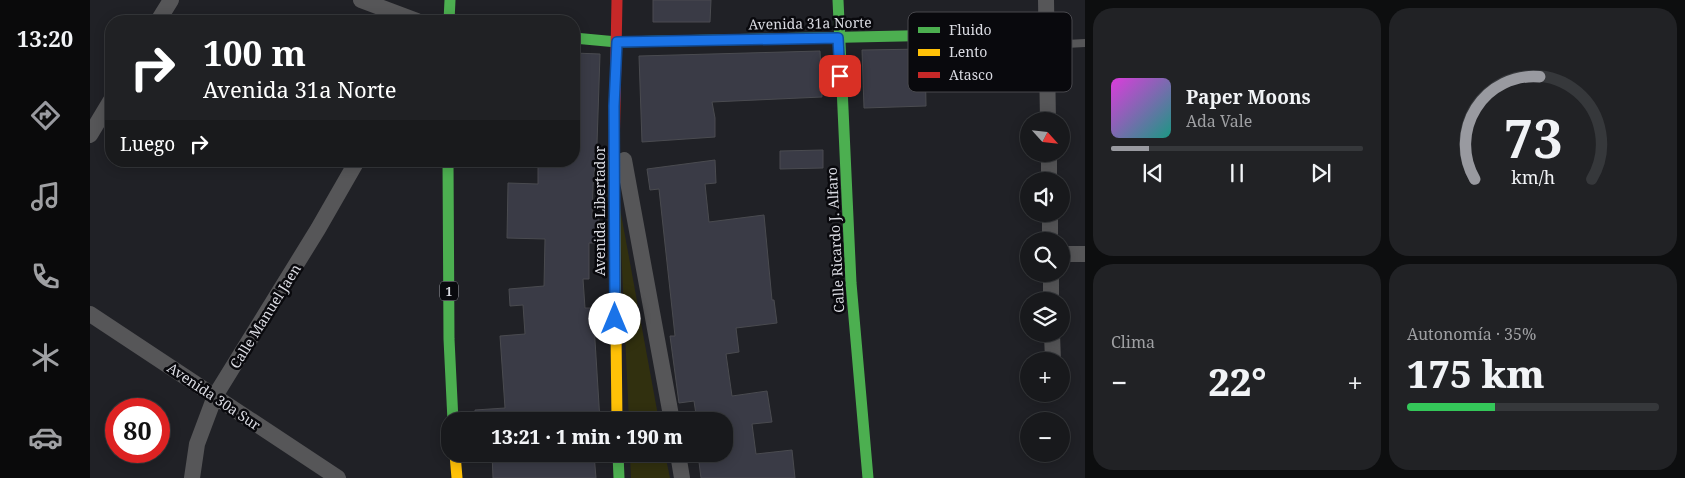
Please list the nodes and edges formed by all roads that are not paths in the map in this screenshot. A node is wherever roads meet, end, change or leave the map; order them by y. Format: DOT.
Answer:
graph roads {
  1 [pos="171,0"];
  2 [pos="361,0"];
  3 [pos="450,0"];
  4 [pos="617,0"];
  5 [pos="838,0"];
  6 [pos="162,15"];
  7 [pos="401,15"];
  8 [pos="449,15"];
  9 [pos="838,38"];
  10 [pos="908,38"];
  11 [pos="580,39"];
  12 [pos="617,42"];
  13 [pos="1072,42"];
  14 [pos="1085,43"];
  15 [pos="1048,92"];
  16 [pos="105,106"];
  17 [pos="614,106"];
  18 [pos="1048,112"];
  19 [pos="94,118"];
  20 [pos="90,136"];
  21 [pos="354,167"];
  22 [pos="448,167"];
  23 [pos="1070,254"];
  24 [pos="1085,254"];
  25 [pos="90,314"];
  26 [pos="215,396"];
  27 [pos="453,412"];
  28 [pos="617,412"];
  29 [pos="670,412"];
  30 [pos="456,462"];
  31 [pos="618,462"];
  32 [pos="679,462"];
  33 [pos="192,478"];
  34 [pos="338,478"];
  35 [pos="457,478"];
  36 [pos="619,478"];
  37 [pos="682,478"];
  38 [pos="868,478"];
  1 -- 6 [label="street"];
  2 -- 7 [label="street"];
  3 -- 8 [label="main road"];
  4 -- 12 [label="main road, Avenida Libertador"];
  5 -- 9 [label="main road, Calle Ricardo J. Alfaro"];
  9 -- 10 [label="main road, Avenida 31a Norte"];
  9 -- 12 [label="main road, Avenida 31a Norte"];
  9 -- 38 [label="main road, Calle Ricardo J. Alfaro"];
  11 -- 12 [label="main road, Avenida 31a Norte"];
  12 -- 17 [label="main road, Avenida Libertador"];
  13 -- 14 [label="lane"];
  15 -- 18 [label="street"];
  16 -- 19 [label="street"];
  17 -- 28 [label="main road, Avenida Libertador"];
  17 -- 29 [label="street"];
  19 -- 20 [label="street"];
  21 -- 26 [label="street, Calle Manuel Jaen"];
  22 -- 27 [label="main road, 1"];
  23 -- 24 [label="street"];
  25 -- 26 [label="street, Avenida 30a Sur"];
  26 -- 33 [label="street, Calle Manuel Jaen"];
  26 -- 34 [label="street, Avenida 30a Sur"];
  30 -- 35 [label="main road"];
  31 -- 36 [label="main road"];
  32 -- 37 [label="street"];
}
